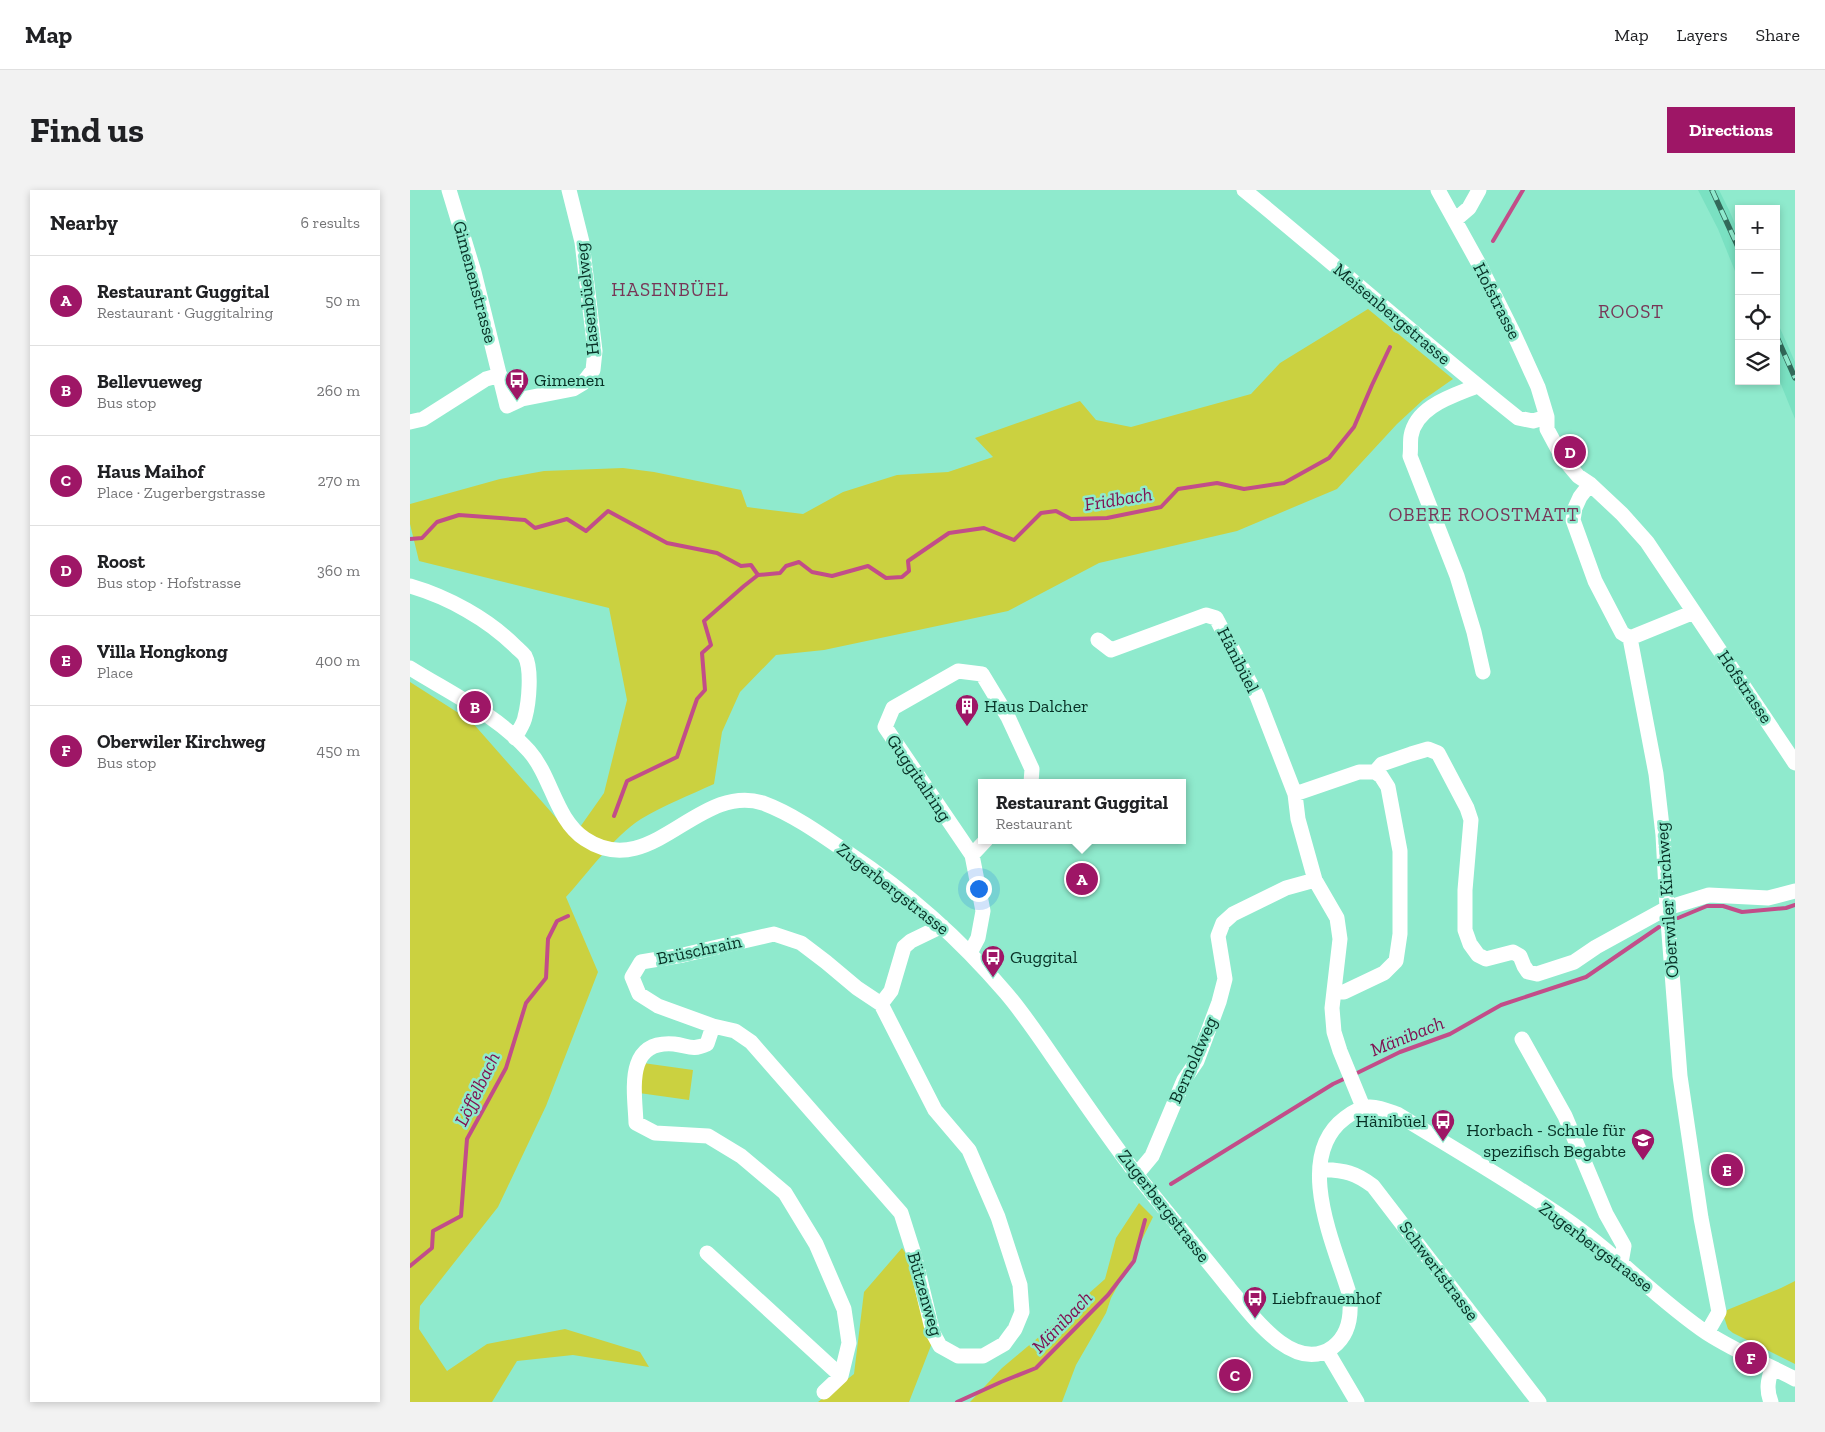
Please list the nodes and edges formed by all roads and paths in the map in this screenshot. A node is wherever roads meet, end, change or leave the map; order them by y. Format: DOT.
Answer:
graph roads {
  1 [pos="450,190"];
  2 [pos="569,190"];
  3 [pos="1244,190"];
  4 [pos="1438,190"];
  5 [pos="1479,190"];
  6 [pos="1455,220"];
  7 [pos="500,375"];
  8 [pos="1477,386"];
  9 [pos="1547,417"];
  10 [pos="410,422"];
  11 [pos="1590,484"];
  12 [pos="410,586"];
  13 [pos="1694,612"];
  14 [pos="1630,638"];
  15 [pos="1098,640"];
  16 [pos="410,668"];
  17 [pos="1483,672"];
  18 [pos="515,738"];
  19 [pos="1795,763"];
  20 [pos="1375,772"];
  21 [pos="1031,779"];
  22 [pos="1295,794"];
  23 [pos="982,844"];
  24 [pos="972,854"];
  25 [pos="1315,880"];
  26 [pos="1795,891"];
  27 [pos="1667,908"];
  28 [pos="942,926"];
  29 [pos="970,953"];
  30 [pos="1334,992"];
  31 [pos="881,1004"];
  32 [pos="712,1026"];
  33 [pos="1522,1039"];
  34 [pos="1363,1106"];
  35 [pos="1320,1169"];
  36 [pos="1137,1174"];
  37 [pos="707,1252"];
  38 [pos="1621,1263"];
  39 [pos="1707,1333"];
  40 [pos="1327,1351"];
  41 [pos="1772,1368"];
  42 [pos="841,1376"];
  43 [pos="1795,1379"];
  44 [pos="824,1392"];
  45 [pos="1357,1402"];
  46 [pos="1539,1402"];
  47 [pos="1771,1402"];
  1 -- 7 [label="street, Gimenenstrasse"];
  2 -- 7 [label="street, Hasenbüelweg"];
  3 -- 8 [label="street, Meisenbergstrasse"];
  4 -- 6 [label="street, Hofstrasse"];
  5 -- 6 [label="street"];
  6 -- 9 [label="street, Hofstrasse"];
  7 -- 10 [label="street"];
  8 -- 9 [label="street, Meisenbergstrasse"];
  8 -- 17 [label="street"];
  9 -- 11 [label="street, Hofstrasse"];
  11 -- 13 [label="street, Hofstrasse"];
  11 -- 14 [label="street, Oberwiler Kirchweg"];
  12 -- 18 [label="street"];
  13 -- 14 [label="street"];
  13 -- 19 [label="street, Hofstrasse"];
  14 -- 27 [label="street, Oberwiler Kirchweg"];
  15 -- 22 [label="street, Hänibüel"];
  16 -- 18 [label="street, Zugerbergstrasse"];
  18 -- 28 [label="street, Zugerbergstrasse"];
  20 -- 22 [label="street"];
  20 -- 27 [label="street"];
  20 -- 30 [label="street"];
  21 -- 24 [label="street, Guggitalring"];
  22 -- 25 [label="street, Hänibüel"];
  23 -- 24 [label="street"];
  24 -- 29 [label="street, Guggitalring"];
  25 -- 30 [label="street, Hänibüel"];
  25 -- 36 [label="street, Bernoldweg"];
  26 -- 27 [label="street"];
  27 -- 39 [label="street, Oberwiler Kirchweg"];
  28 -- 29 [label="street, Zugerbergstrasse"];
  28 -- 31 [label="street"];
  29 -- 36 [label="street, Zugerbergstrasse"];
  30 -- 34 [label="street, Hänibüel"];
  31 -- 32 [label="street, Brüschrain"];
  31 -- 32 [label="street, Bützenweg"];
  32 -- 42 [label="street"];
  33 -- 38 [label="street"];
  34 -- 35 [label="street"];
  34 -- 38 [label="street, Zugerbergstrasse"];
  35 -- 40 [label="street"];
  35 -- 46 [label="street, Schwertstrasse"];
  36 -- 40 [label="street, Zugerbergstrasse"];
  37 -- 42 [label="street"];
  38 -- 39 [label="street, Zugerbergstrasse"];
  39 -- 41 [label="street, Zugerbergstrasse"];
  40 -- 45 [label="street"];
  41 -- 43 [label="street, Zugerbergstrasse"];
  41 -- 47 [label="street"];
  42 -- 44 [label="street"];
}
